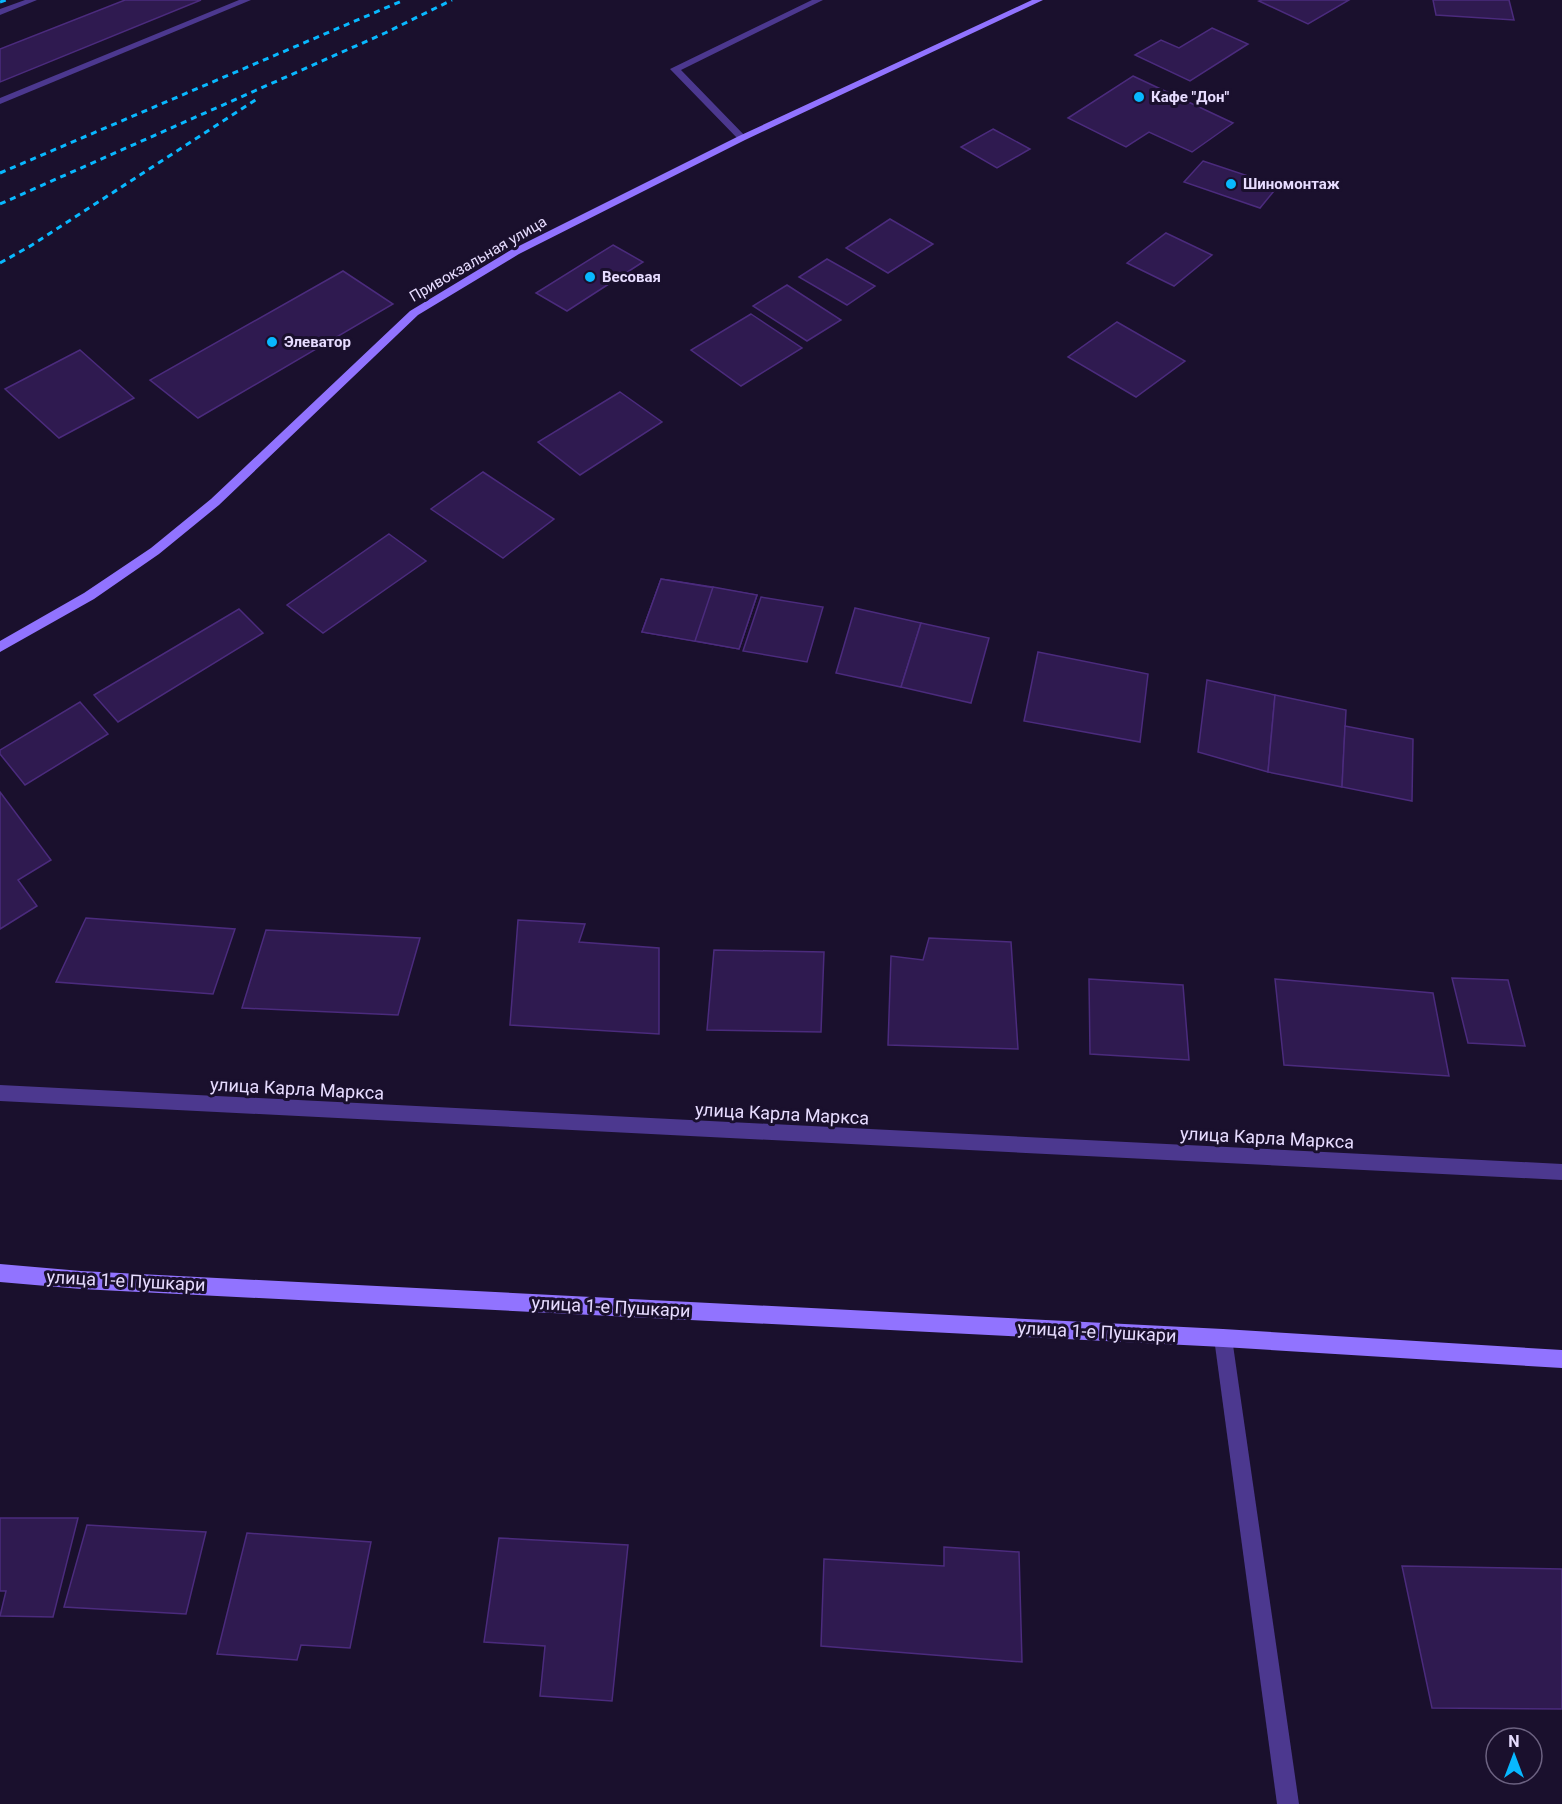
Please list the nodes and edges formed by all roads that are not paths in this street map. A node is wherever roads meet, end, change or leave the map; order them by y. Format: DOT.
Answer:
graph roads {
  1 [pos="33,0"];
  2 [pos="247,0"];
  3 [pos="819,0"];
  4 [pos="1038,0"];
  5 [pos="0,12"];
  6 [pos="0,101"];
  7 [pos="742,138"];
  8 [pos="0,647"];
  9 [pos="0,1093"];
  10 [pos="1562,1172"];
  11 [pos="0,1273"];
  12 [pos="1223,1338"];
  13 [pos="1562,1359"];
  14 [pos="1288,1804"];
  1 -- 5 [label="street"];
  2 -- 6 [label="street"];
  3 -- 7 [label="street"];
  4 -- 7 [label="main road, Привокзальная улица"];
  7 -- 8 [label="main road, Привокзальная улица"];
  9 -- 10 [label="street, улица Карла Маркса"];
  11 -- 12 [label="main road, улица 1-е Пушкари"];
  12 -- 13 [label="main road, улица 1-е Пушкари"];
  12 -- 14 [label="street"];
}
